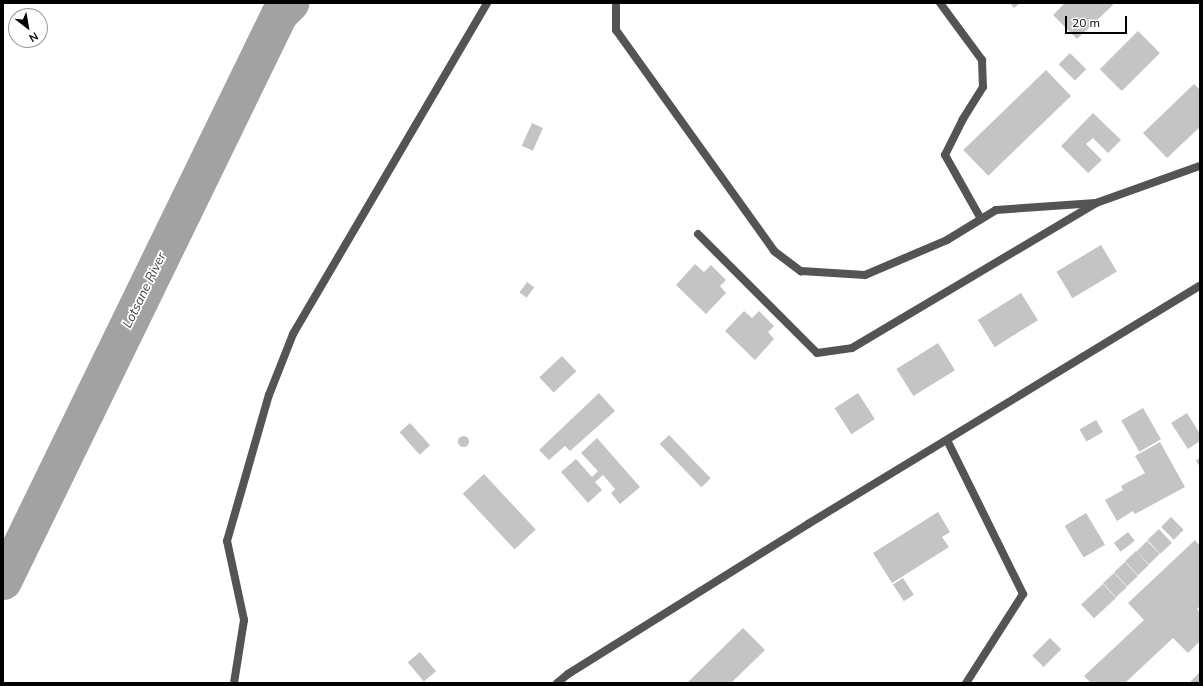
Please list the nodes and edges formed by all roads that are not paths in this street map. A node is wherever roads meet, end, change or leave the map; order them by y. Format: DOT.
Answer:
graph roads {
  1 [pos="487,3"];
  2 [pos="616,3"];
  3 [pos="940,3"];
  4 [pos="1200,166"];
  5 [pos="1096,203"];
  6 [pos="981,219"];
  7 [pos="698,234"];
  8 [pos="1200,286"];
  9 [pos="947,440"];
  10 [pos="234,683"];
  11 [pos="557,683"];
  12 [pos="966,683"];
  1 -- 10 [label="street"];
  2 -- 6 [label="street"];
  3 -- 6 [label="street"];
  4 -- 5 [label="street"];
  5 -- 6 [label="street"];
  5 -- 7 [label="street"];
  8 -- 9 [label="street"];
  9 -- 11 [label="street"];
  9 -- 12 [label="street"];
}
